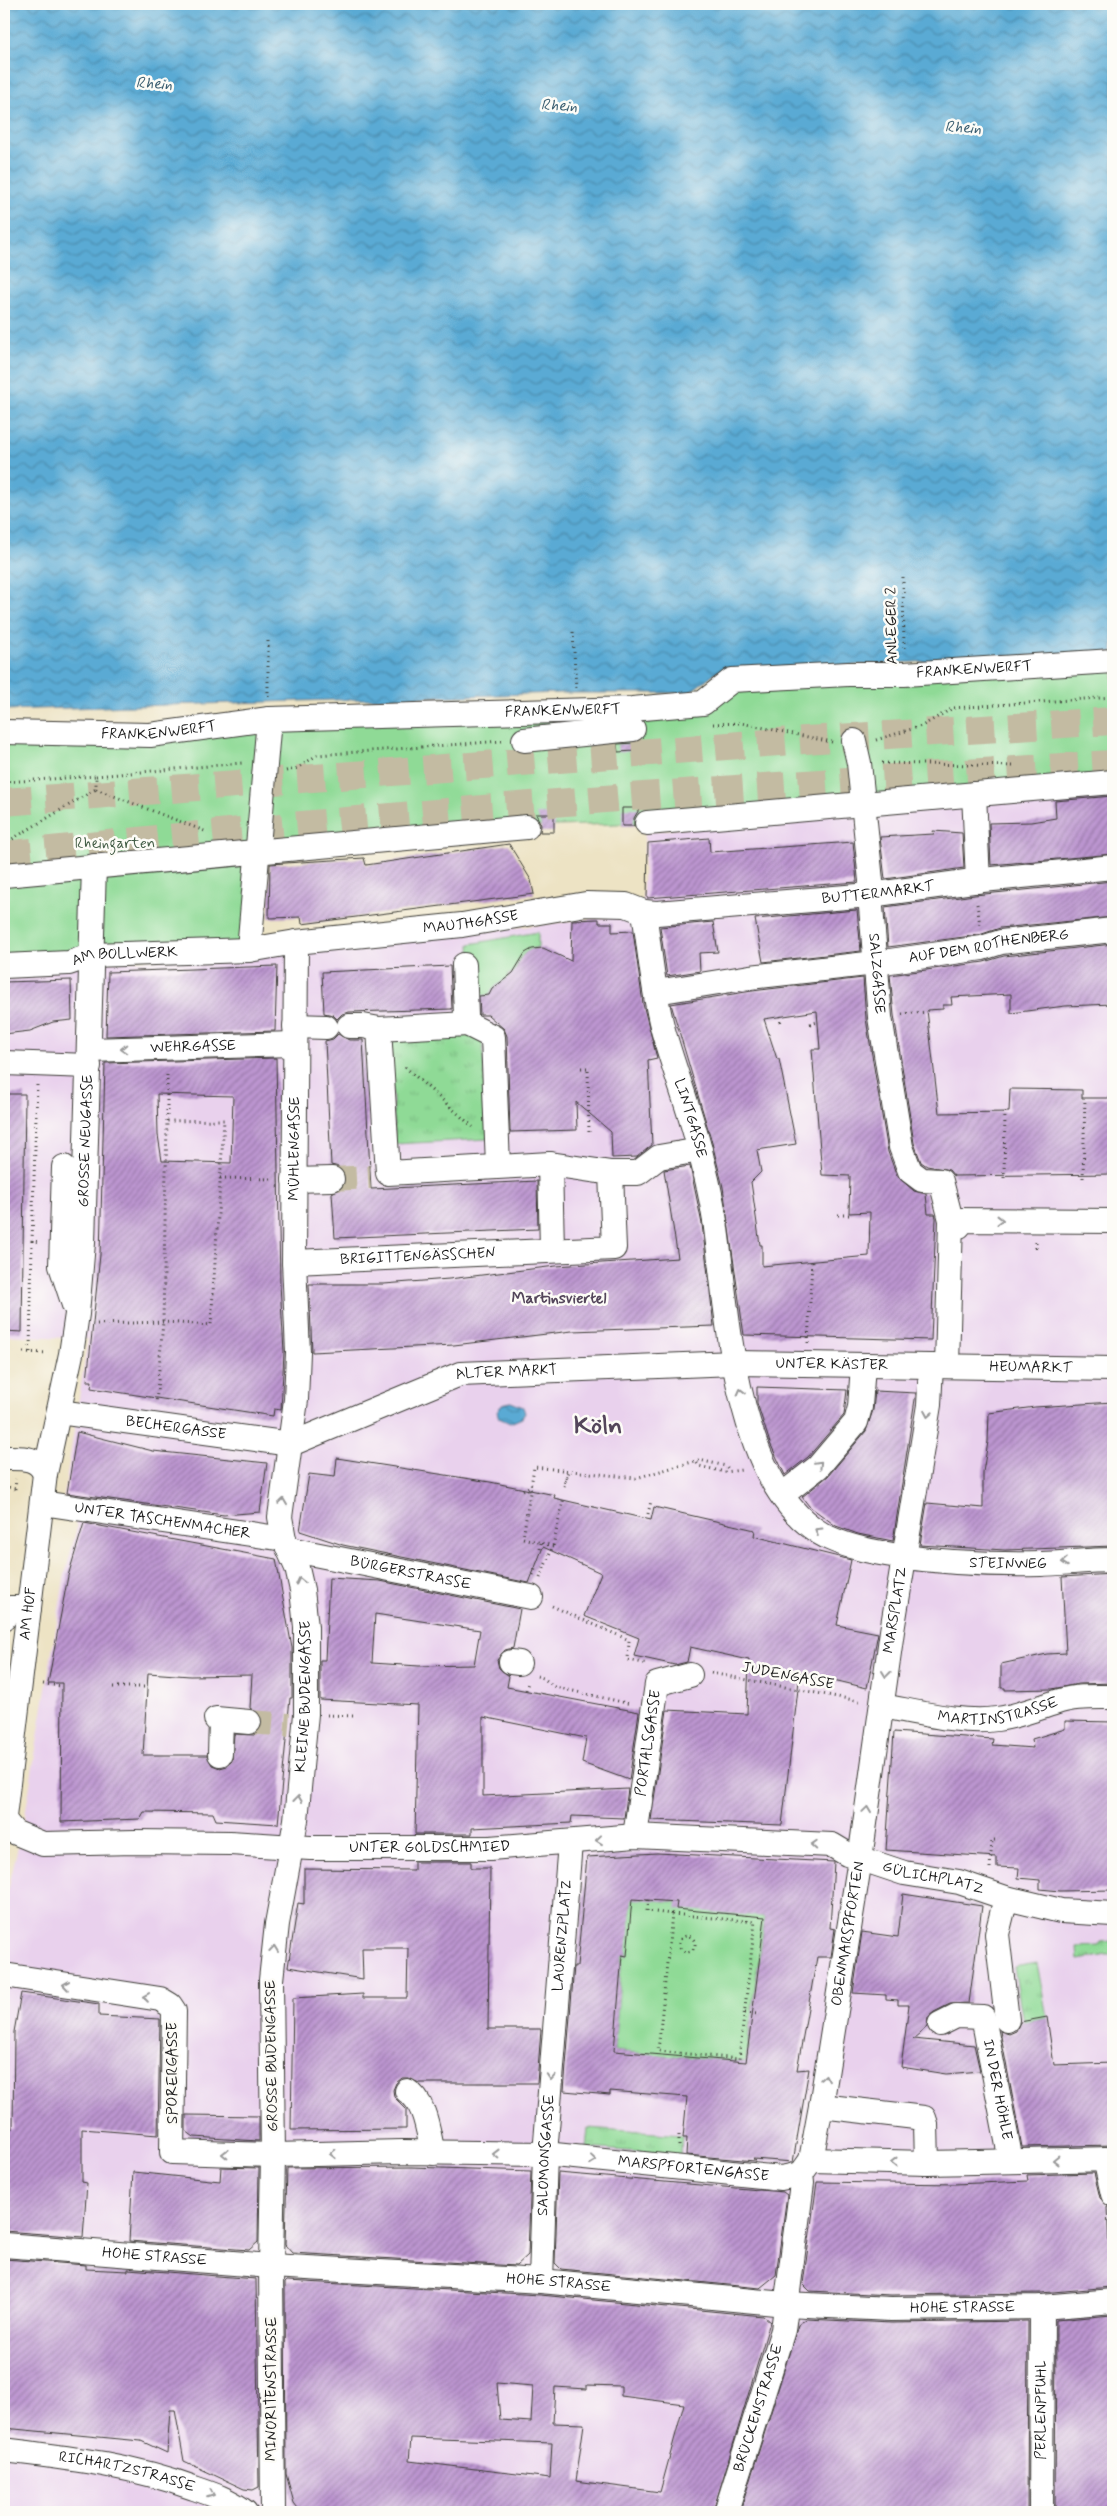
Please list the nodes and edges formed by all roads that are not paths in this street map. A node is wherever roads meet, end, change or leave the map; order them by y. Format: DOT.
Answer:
graph roads {
  1 [pos="1113,661"];
  2 [pos="268,719"];
  3 [pos="633,728"];
  4 [pos="4,732"];
  5 [pos="515,740"];
  6 [pos="856,752"];
  7 [pos="1113,782"];
  8 [pos="974,794"];
  9 [pos="862,806"];
  10 [pos="647,823"];
  11 [pos="527,827"];
  12 [pos="256,851"];
  13 [pos="94,866"];
  14 [pos="1113,867"];
  15 [pos="4,875"];
  16 [pos="978,891"];
  17 [pos="870,895"];
  18 [pos="644,912"];
  19 [pos="1113,930"];
  20 [pos="296,942"];
  21 [pos="463,944"];
  22 [pos="249,950"];
  23 [pos="92,955"];
  24 [pos="876,963"];
  25 [pos="4,966"];
  26 [pos="656,992"];
  27 [pos="466,1020"];
  28 [pos="379,1029"];
  29 [pos="295,1035"];
  30 [pos="89,1058"];
  31 [pos="4,1063"];
  32 [pos="700,1150"];
  33 [pos="497,1156"];
  34 [pos="550,1164"];
  35 [pos="64,1166"];
  36 [pos="611,1173"];
  37 [pos="332,1179"];
  38 [pos="294,1180"];
  39 [pos="1113,1221"];
  40 [pos="955,1223"];
  41 [pos="546,1249"];
  42 [pos="294,1262"];
  43 [pos="85,1319"];
  44 [pos="734,1363"];
  45 [pos="863,1365"];
  46 [pos="939,1366"];
  47 [pos="1113,1369"];
  48 [pos="59,1412"];
  49 [pos="291,1444"];
  50 [pos="4,1458"];
  51 [pos="45,1474"];
  52 [pos="782,1495"];
  53 [pos="42,1503"];
  54 [pos="287,1544"];
  55 [pos="904,1557"];
  56 [pos="1113,1560"];
  57 [pos="531,1597"];
  58 [pos="29,1608"];
  59 [pos="4,1618"];
  60 [pos="690,1675"];
  61 [pos="1113,1697"];
  62 [pos="882,1706"];
  63 [pos="249,1722"];
  64 [pos="220,1754"];
  65 [pos="4,1819"];
  66 [pos="635,1836"];
  67 [pos="570,1843"];
  68 [pos="290,1847"];
  69 [pos="860,1859"];
  70 [pos="1006,1898"];
  71 [pos="1113,1914"];
  72 [pos="4,1975"];
  73 [pos="1008,2020"];
  74 [pos="940,2024"];
  75 [pos="554,2029"];
  76 [pos="407,2099"];
  77 [pos="821,2106"];
  78 [pos="424,2153"];
  79 [pos="545,2154"];
  80 [pos="273,2155"];
  81 [pos="1109,2159"];
  82 [pos="1011,2161"];
  83 [pos="927,2162"];
  84 [pos="806,2167"];
  85 [pos="1113,2194"];
  86 [pos="4,2246"];
  87 [pos="271,2266"];
  88 [pos="541,2281"];
  89 [pos="1113,2301"];
  90 [pos="786,2304"];
  91 [pos="1042,2307"];
  92 [pos="4,2450"];
  93 [pos="245,2512"];
  94 [pos="273,2512"];
  95 [pos="726,2512"];
  96 [pos="1040,2512"];
  1 -- 2 [label="street, FRANKENWERFT"];
  2 -- 4 [label="street, FRANKENWERFT"];
  2 -- 12 [label="street"];
  3 -- 5 [label="street"];
  6 -- 9 [label="street, SALZGASSE"];
  7 -- 8 [label="street"];
  8 -- 9 [label="street"];
  8 -- 16 [label="street"];
  9 -- 10 [label="street"];
  9 -- 17 [label="street, SALZGASSE"];
  11 -- 12 [label="street"];
  12 -- 13 [label="street"];
  12 -- 22 [label="street"];
  13 -- 15 [label="street"];
  13 -- 23 [label="street, GROSSE NEUGASSE"];
  14 -- 16 [label="street, BUTTERMARKT"];
  16 -- 17 [label="street, BUTTERMARKT"];
  17 -- 18 [label="street, BUTTERMARKT"];
  17 -- 24 [label="street, SALZGASSE"];
  18 -- 21 [label="street, MAUTHGASSE"];
  18 -- 26 [label="street, LINTGASSE"];
  19 -- 24 [label="street, AUF DEM ROTHENBERG"];
  20 -- 21 [label="street, MAUTHGASSE"];
  20 -- 22 [label="street, AM BOLLWERK"];
  20 -- 29 [label="street, MÜHLENGASSE"];
  21 -- 27 [label="street"];
  22 -- 23 [label="street, AM BOLLWERK"];
  23 -- 25 [label="street, AM BOLLWERK"];
  23 -- 30 [label="street, GROSSE NEUGASSE"];
  24 -- 26 [label="street, AUF DEM ROTHENBERG"];
  24 -- 40 [label="street, SALZGASSE"];
  26 -- 32 [label="street, LINTGASSE"];
  27 -- 28 [label="street, WEHRGASSE"];
  27 -- 33 [label="street"];
  28 -- 29 [label="street, WEHRGASSE"];
  28 -- 33 [label="street"];
  29 -- 30 [label="street, WEHRGASSE, one-way"];
  29 -- 38 [label="street, MÜHLENGASSE"];
  30 -- 31 [label="street, WEHRGASSE"];
  30 -- 43 [label="street, GROSSE NEUGASSE"];
  32 -- 36 [label="street"];
  32 -- 44 [label="street, LINTGASSE"];
  33 -- 34 [label="street"];
  34 -- 36 [label="street"];
  34 -- 41 [label="street"];
  35 -- 43 [label="street"];
  36 -- 41 [label="street, BRIGITTENGÄSSCHEN"];
  37 -- 38 [label="street"];
  38 -- 42 [label="street, MÜHLENGASSE"];
  40 -- 39 [label="street, one-way"];
  40 -- 46 [label="street"];
  41 -- 42 [label="street, BRIGITTENGÄSSCHEN"];
  42 -- 49 [label="street, MÜHLENGASSE"];
  43 -- 48 [label="street, GROSSE NEUGASSE"];
  44 -- 45 [label="street, UNTER KÄSTER"];
  44 -- 49 [label="street, ALTER MARKT"];
  52 -- 44 [label="street, one-way"];
  45 -- 46 [label="street, UNTER KÄSTER"];
  52 -- 45 [label="street, one-way"];
  46 -- 47 [label="street, HEUMARKT"];
  46 -- 55 [label="street, one-way"];
  48 -- 49 [label="street, BECHERGASSE"];
  48 -- 51 [label="street, AM HOF"];
  54 -- 49 [label="street, one-way"];
  50 -- 51 [label="street"];
  51 -- 53 [label="street, AM HOF"];
  55 -- 52 [label="street, MARSPLATZ, one-way"];
  53 -- 54 [label="street, UNTER TASCHENMACHER"];
  53 -- 58 [label="street, AM HOF"];
  54 -- 57 [label="street, BÜRGERSTRASSE"];
  68 -- 54 [label="street, KLEINE BUDENGASSE, one-way"];
  56 -- 55 [label="street, STEINWEG, one-way"];
  55 -- 62 [label="street, MARSPLATZ, one-way"];
  58 -- 59 [label="street"];
  58 -- 65 [label="street, AM HOF"];
  60 -- 66 [label="street, PORTALSGASSE"];
  61 -- 62 [label="street, MARTINSTRASSE"];
  69 -- 62 [label="street, OBENMARSPFORTEN, one-way"];
  63 -- 64 [label="street"];
  65 -- 68 [label="street, UNTER GOLDSCHMIED"];
  66 -- 67 [label="street, UNTER GOLDSCHMIED, one-way"];
  69 -- 66 [label="street, UNTER GOLDSCHMIED, one-way"];
  67 -- 68 [label="street, UNTER GOLDSCHMIED"];
  67 -- 75 [label="street, LAURENZPLATZ"];
  80 -- 68 [label="street, GROSSE BUDENGASSE, one-way"];
  69 -- 70 [label="street, GÜLICHPLATZ"];
  77 -- 69 [label="street, OBENMARSPFORTEN, one-way"];
  70 -- 71 [label="street, GÜLICHPLATZ"];
  70 -- 73 [label="street"];
  80 -- 72 [label="street, SPORERGASSE, one-way"];
  74 -- 82 [label="street, IN DER HÖHLE"];
  75 -- 79 [label="street, SALOMONSGASSE, one-way"];
  76 -- 78 [label="street"];
  77 -- 83 [label="street"];
  77 -- 84 [label="street, OBENMARSPFORTEN"];
  79 -- 78 [label="street, MARSPFORTENGASSE, one-way"];
  78 -- 80 [label="street, MARSPFORTENGASSE, one-way"];
  79 -- 84 [label="street, MARSPFORTENGASSE, one-way"];
  79 -- 88 [label="street, SALOMONSGASSE"];
  80 -- 87 [label="street, GROSSE BUDENGASSE"];
  81 -- 82 [label="street, MARSPFORTENGASSE, one-way"];
  81 -- 85 [label="street"];
  82 -- 83 [label="street, MARSPFORTENGASSE"];
  83 -- 84 [label="street, MARSPFORTENGASSE, one-way"];
  84 -- 90 [label="street, OBENMARSPFORTEN"];
  86 -- 87 [label="street, HOHE STRASSE"];
  87 -- 88 [label="street, HOHE STRASSE"];
  87 -- 94 [label="street, MINORITENSTRASSE"];
  88 -- 90 [label="street, HOHE STRASSE"];
  89 -- 91 [label="street, HOHE STRASSE"];
  90 -- 91 [label="street, HOHE STRASSE"];
  90 -- 95 [label="street, BRÜCKENSTRASSE"];
  91 -- 96 [label="street, PERLENPFUHL"];
  92 -- 93 [label="street, RICHARTZSTRASSE, one-way"];
}
